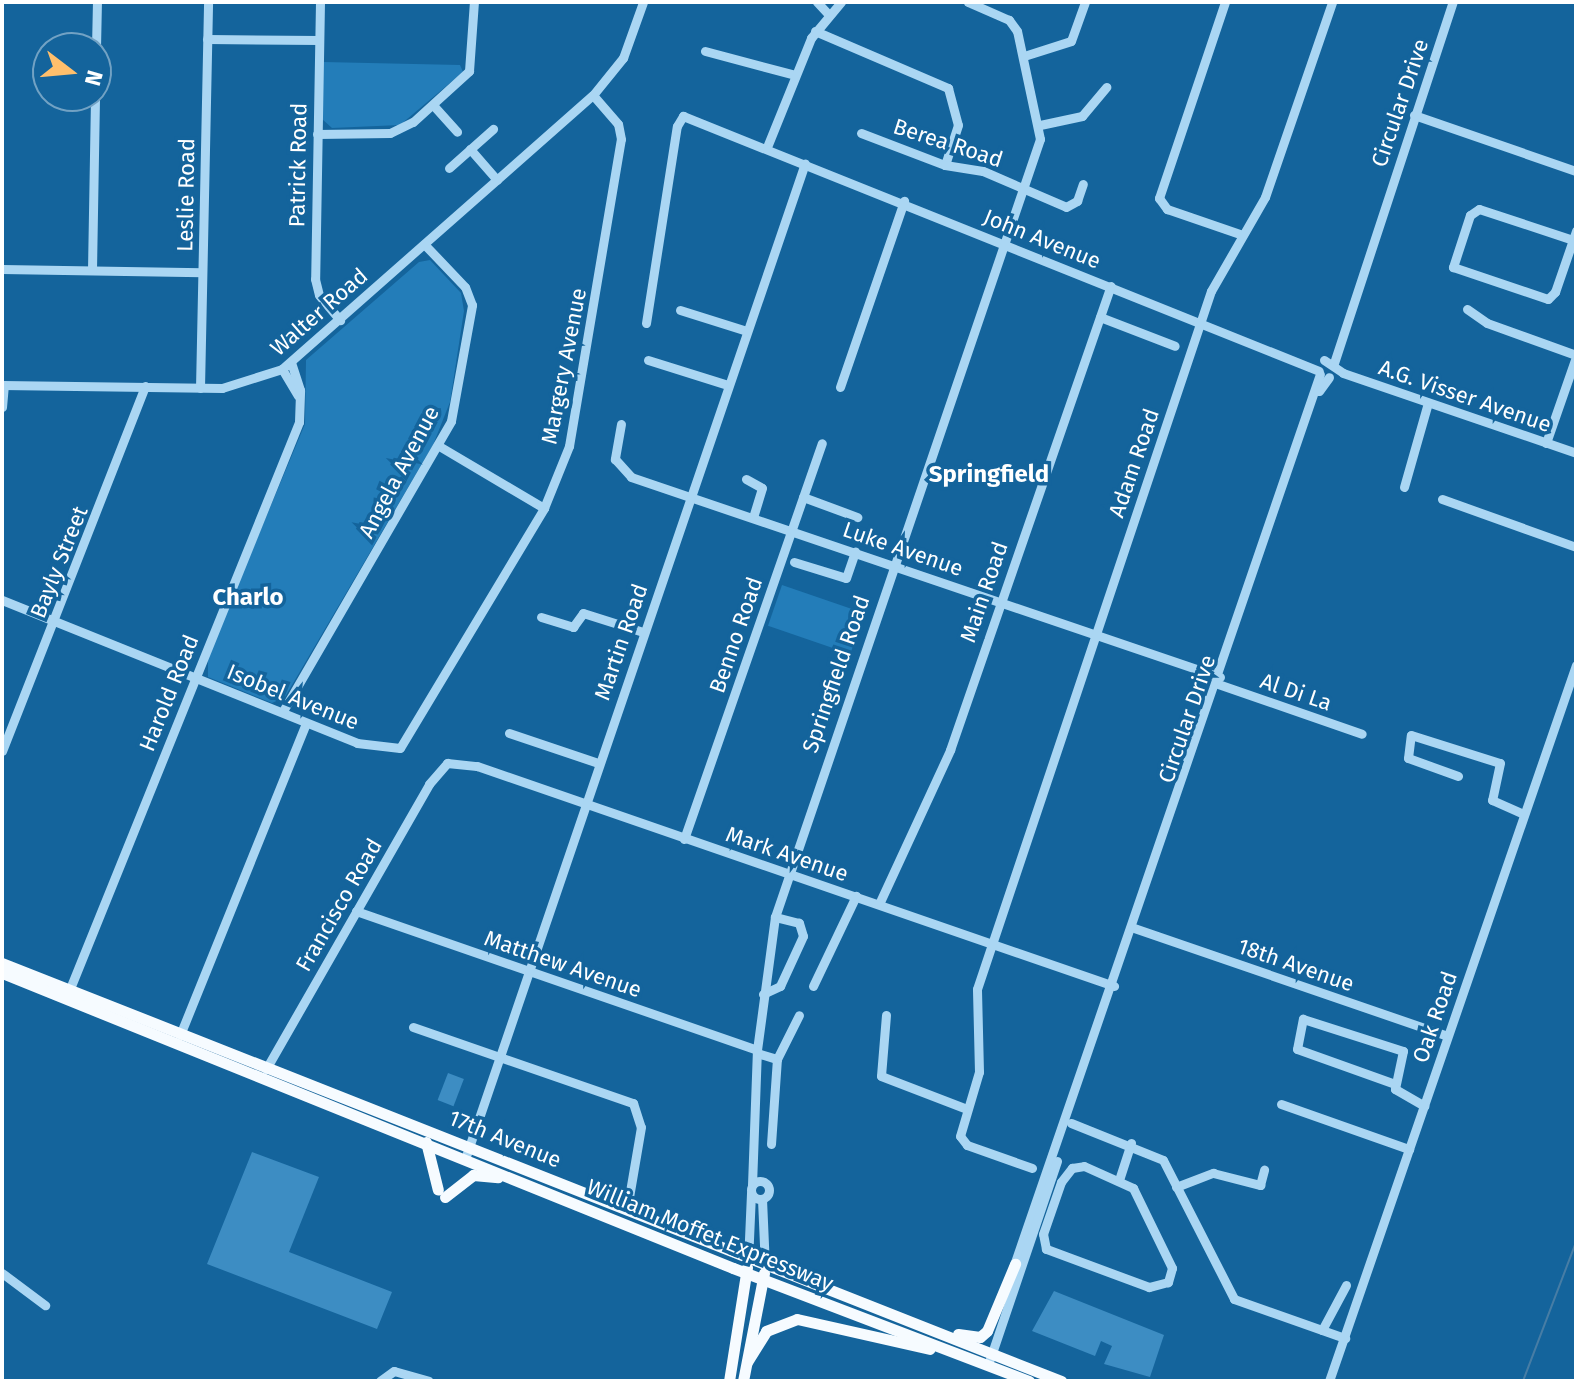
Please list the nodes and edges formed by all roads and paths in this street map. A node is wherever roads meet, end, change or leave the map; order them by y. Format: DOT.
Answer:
graph roads {
  1 [pos="97,2"];
  2 [pos="208,2"];
  3 [pos="320,2"];
  4 [pos="474,2"];
  5 [pos="643,2"];
  6 [pos="817,2"];
  7 [pos="841,2"];
  8 [pos="968,2"];
  9 [pos="1085,2"];
  10 [pos="1225,2"];
  11 [pos="1332,2"];
  12 [pos="1453,2"];
  13 [pos="828,14"];
  14 [pos="815,31"];
  15 [pos="96,32"];
  16 [pos="207,39"];
  17 [pos="319,40"];
  18 [pos="705,51"];
  19 [pos="1024,56"];
  20 [pos="795,75"];
  21 [pos="1106,87"];
  22 [pos="593,95"];
  23 [pos="433,105"];
  24 [pos="95,112"];
  25 [pos="1414,115"];
  26 [pos="1040,125"];
  27 [pos="493,129"];
  28 [pos="457,132"];
  29 [pos="861,133"];
  30 [pos="317,134"];
  31 [pos="767,147"];
  32 [pos="470,149"];
  33 [pos="805,163"];
  34 [pos="945,165"];
  35 [pos="449,168"];
  36 [pos="1576,171"];
  37 [pos="497,180"];
  38 [pos="1083,184"];
  39 [pos="1022,188"];
  40 [pos="904,201"];
  41 [pos="1243,235"];
  42 [pos="1574,235"];
  43 [pos="1002,242"];
  44 [pos="424,244"];
  45 [pos="2,269"];
  46 [pos="92,270"];
  47 [pos="202,272"];
  48 [pos="1111,286"];
  49 [pos="1467,309"];
  50 [pos="680,310"];
  51 [pos="1100,317"];
  52 [pos="340,320"];
  53 [pos="1201,322"];
  54 [pos="646,323"];
  55 [pos="747,331"];
  56 [pos="1175,346"];
  57 [pos="1576,356"];
  58 [pos="648,360"];
  59 [pos="291,362"];
  60 [pos="282,369"];
  61 [pos="1329,369"];
  62 [pos="3,385"];
  63 [pos="728,385"];
  64 [pos="145,386"];
  65 [pos="840,387"];
  66 [pos="200,388"];
  67 [pos="299,399"];
  68 [pos="1428,403"];
  69 [pos="2,407"];
  70 [pos="621,424"];
  71 [pos="822,443"];
  72 [pos="1546,443"];
  73 [pos="439,446"];
  74 [pos="1576,453"];
  75 [pos="746,479"];
  76 [pos="1404,487"];
  77 [pos="690,496"];
  78 [pos="803,497"];
  79 [pos="1442,499"];
  80 [pos="544,508"];
  81 [pos="753,517"];
  82 [pos="857,517"];
  83 [pos="792,530"];
  84 [pos="1576,547"];
  85 [pos="855,552"];
  86 [pos="794,562"];
  87 [pos="893,565"];
  88 [pos="2,600"];
  89 [pos="1002,602"];
  90 [pos="541,617"];
  91 [pos="54,621"];
  92 [pos="643,632"];
  93 [pos="1094,634"];
  94 [pos="1576,665"];
  95 [pos="195,677"];
  96 [pos="1219,681"];
  97 [pos="283,711"];
  98 [pos="306,723"];
  99 [pos="509,733"];
  100 [pos="1362,734"];
  101 [pos="2,751"];
  102 [pos="394,752"];
  103 [pos="447,763"];
  104 [pos="598,763"];
  105 [pos="1458,776"];
  106 [pos="585,803"];
  107 [pos="1524,814"];
  108 [pos="684,839"];
  109 [pos="787,873"];
  110 [pos="856,896"];
  111 [pos="879,904"];
  112 [pos="356,911"];
  113 [pos="775,917"];
  114 [pos="1134,928"];
  115 [pos="990,944"];
  116 [pos="2,963"];
  117 [pos="529,971"];
  118 [pos="2,973"];
  119 [pos="813,986"];
  120 [pos="1114,986"];
  121 [pos="763,994"];
  122 [pos="68,995"];
  123 [pos="799,1015"];
  124 [pos="886,1015"];
  125 [pos="413,1027"];
  126 [pos="180,1035"];
  127 [pos="1447,1036"];
  128 [pos="757,1052"];
  129 [pos="1089,1055"];
  130 [pos="500,1056"];
  131 [pos="777,1059"];
  132 [pos="266,1069"];
  133 [pos="243,1071"];
  134 [pos="1395,1084"];
  135 [pos="1281,1104"];
  136 [pos="1424,1106"];
  137 [pos="967,1109"];
  138 [pos="1071,1123"];
  139 [pos="426,1142"];
  140 [pos="1131,1143"];
  141 [pos="771,1144"];
  142 [pos="468,1145"];
  143 [pos="1409,1149"];
  144 [pos="461,1157"];
  145 [pos="1032,1168"];
  146 [pos="1264,1170"];
  147 [pos="1119,1180"];
  148 [pos="522,1183"];
  149 [pos="755,1187"];
  150 [pos="1176,1187"];
  151 [pos="762,1199"];
  152 [pos="627,1209"];
  153 [pos="1015,1264"];
  154 [pos="747,1268"];
  155 [pos="2,1273"];
  156 [pos="764,1274"];
  157 [pos="1346,1285"];
  158 [pos="45,1305"];
  159 [pos="1322,1330"];
  160 [pos="941,1333"];
  161 [pos="1345,1338"];
  162 [pos="946,1349"];
  163 [pos="986,1358"];
  164 [pos="747,1362"];
  165 [pos="380,1381"];
  166 [pos="429,1381"];
  167 [pos="729,1381"];
  168 [pos="743,1381"];
  169 [pos="1029,1381"];
  170 [pos="1061,1381"];
  171 [pos="1329,1381"];
  1 -- 15 [label="street"];
  2 -- 16 [label="street, Leslie Road"];
  3 -- 17 [label="street, Patrick Road"];
  4 -- 23 [label="street"];
  5 -- 22 [label="street, Walter Road"];
  6 -- 13 [label="street"];
  7 -- 13 [label="street"];
  8 -- 19 [label="street"];
  9 -- 19 [label="street"];
  10 -- 41 [label="street"];
  11 -- 41 [label="street, Adam Road"];
  12 -- 25 [label="street, Circular Drive"];
  13 -- 14 [label="street"];
  14 -- 20 [label="street"];
  14 -- 34 [label="street"];
  16 -- 17 [label="street"];
  16 -- 47 [label="street, Leslie Road"];
  17 -- 30 [label="street, Patrick Road"];
  18 -- 20 [label="street"];
  19 -- 26 [label="street"];
  20 -- 31 [label="street"];
  21 -- 26 [label="street"];
  22 -- 37 [label="street, Walter Road"];
  22 -- 80 [label="street, Margery Avenue"];
  23 -- 28 [label="street"];
  23 -- 30 [label="street"];
  24 -- 46 [label="street"];
  25 -- 36 [label="street"];
  25 -- 61 [label="street, Circular Drive"];
  26 -- 39 [label="street, Springfield Road"];
  27 -- 32 [label="street"];
  29 -- 34 [label="street, Berea Road"];
  30 -- 52 [label="street, Patrick Road"];
  31 -- 33 [label="street, John Avenue"];
  31 -- 54 [label="street, John Avenue"];
  32 -- 35 [label="street"];
  32 -- 37 [label="street"];
  33 -- 40 [label="street, John Avenue"];
  33 -- 55 [label="street, Martin Road"];
  34 -- 39 [label="street, Berea Road"];
  37 -- 44 [label="street, Walter Road"];
  38 -- 39 [label="street, Berea Road"];
  39 -- 43 [label="street, Springfield Road"];
  40 -- 43 [label="street, John Avenue"];
  40 -- 65 [label="street"];
  41 -- 53 [label="street, Adam Road"];
  42 -- 42 [label="street"];
  43 -- 48 [label="street, John Avenue"];
  43 -- 87 [label="street, Springfield Road"];
  44 -- 52 [label="street, Walter Road"];
  44 -- 73 [label="street, Angela Avenue"];
  45 -- 46 [label="street"];
  46 -- 47 [label="street"];
  47 -- 66 [label="street, Leslie Road"];
  48 -- 51 [label="street, Main Road"];
  48 -- 53 [label="street, John Avenue"];
  49 -- 57 [label="street"];
  50 -- 55 [label="street"];
  51 -- 56 [label="street"];
  51 -- 89 [label="street, Main Road"];
  52 -- 59 [label="street, Walter Road"];
  53 -- 61 [label="street, John Avenue"];
  53 -- 93 [label="street, Adam Road"];
  55 -- 63 [label="street, Martin Road"];
  57 -- 72 [label="street"];
  58 -- 63 [label="street"];
  59 -- 60 [label="street, Walter Road"];
  59 -- 67 [label="street"];
  60 -- 66 [label="street, Walter Road"];
  60 -- 67 [label="street"];
  61 -- 68 [label="street, A.G. Visser Avenue"];
  61 -- 96 [label="street, Circular Drive"];
  62 -- 64 [label="street, Walter Road"];
  62 -- 69 [label="street"];
  63 -- 77 [label="street, Martin Road"];
  64 -- 66 [label="street, Walter Road"];
  64 -- 91 [label="street, Bayly Street"];
  67 -- 95 [label="street, Harold Road"];
  68 -- 72 [label="street, A.G. Visser Avenue"];
  68 -- 76 [label="street"];
  70 -- 77 [label="street, Luke Avenue"];
  71 -- 78 [label="street, Benno Road"];
  72 -- 74 [label="street, A.G. Visser Avenue"];
  73 -- 80 [label="street"];
  73 -- 97 [label="street, Angela Avenue"];
  75 -- 81 [label="street"];
  77 -- 81 [label="street, Luke Avenue"];
  77 -- 92 [label="street, Martin Road"];
  78 -- 82 [label="street"];
  78 -- 83 [label="street, Benno Road"];
  79 -- 84 [label="street"];
  80 -- 102 [label="street, Margery Avenue"];
  81 -- 83 [label="street, Luke Avenue"];
  83 -- 85 [label="street, Luke Avenue"];
  83 -- 108 [label="street, Benno Road"];
  85 -- 86 [label="street"];
  85 -- 87 [label="street, Luke Avenue"];
  87 -- 89 [label="street, Luke Avenue"];
  87 -- 109 [label="street, Springfield Road"];
  88 -- 91 [label="street, Isobel Avenue"];
  89 -- 93 [label="street, Luke Avenue"];
  89 -- 111 [label="street, Main Road"];
  90 -- 92 [label="street"];
  91 -- 95 [label="street, Isobel Avenue"];
  91 -- 101 [label="street, Bayly Street"];
  92 -- 104 [label="street, Martin Road"];
  93 -- 96 [label="street, Luke Avenue"];
  93 -- 115 [label="street, Adam Road"];
  94 -- 107 [label="street, Oak Road"];
  95 -- 97 [label="street, Isobel Avenue"];
  95 -- 122 [label="street, Harold Road"];
  96 -- 100 [label="street, Al Di La"];
  96 -- 114 [label="street, Circular Drive"];
  97 -- 98 [label="street, Isobel Avenue"];
  98 -- 102 [label="street, Isobel Avenue"];
  98 -- 126 [label="street"];
  99 -- 104 [label="street"];
  103 -- 106 [label="street, Mark Avenue"];
  103 -- 112 [label="street, Francisco Road"];
  104 -- 106 [label="street, Martin Road"];
  105 -- 107 [label="street"];
  106 -- 108 [label="street, Mark Avenue"];
  106 -- 117 [label="street, Martin Road"];
  107 -- 127 [label="street, Oak Road"];
  108 -- 109 [label="street, Mark Avenue"];
  109 -- 110 [label="street, Mark Avenue"];
  109 -- 113 [label="street, Springfield Road"];
  110 -- 111 [label="street, Mark Avenue"];
  110 -- 119 [label="street"];
  111 -- 115 [label="street, Mark Avenue"];
  112 -- 117 [label="street, Matthew Avenue"];
  112 -- 132 [label="street, Francisco Road"];
  113 -- 121 [label="street, Springfield Road"];
  113 -- 121 [label="street"];
  114 -- 120 [label="street, Circular Drive"];
  114 -- 127 [label="street, 18th Avenue"];
  115 -- 120 [label="street, Mark Avenue"];
  115 -- 137 [label="street, Adam Road"];
  116 -- 122 [label="main road, 17th Avenue"];
  117 -- 128 [label="street, Matthew Avenue"];
  117 -- 130 [label="street, Martin Road"];
  118 -- 122 [label="main road, 17th Avenue"];
  120 -- 129 [label="street, Circular Drive"];
  121 -- 128 [label="street, Springfield Road"];
  122 -- 126 [label="main road, 17th Avenue"];
  122 -- 133 [label="main road, 17th Avenue"];
  123 -- 131 [label="street"];
  124 -- 137 [label="street"];
  125 -- 130 [label="street"];
  126 -- 132 [label="main road, 17th Avenue"];
  127 -- 136 [label="street, Oak Road"];
  128 -- 131 [label="street, Matthew Avenue"];
  128 -- 149 [label="street, Springfield Road"];
  129 -- 138 [label="street, Circular Drive"];
  129 -- 153 [label="street, Circular Drive"];
  130 -- 142 [label="street, Martin Road"];
  130 -- 152 [label="street"];
  131 -- 141 [label="street"];
  132 -- 142 [label="main road, 17th Avenue"];
  133 -- 139 [label="main road, William Moffet Expressway"];
  134 -- 134 [label="street"];
  134 -- 136 [label="street"];
  135 -- 143 [label="street"];
  136 -- 143 [label="street, Oak Road"];
  137 -- 145 [label="street, Adam Road"];
  138 -- 140 [label="street"];
  138 -- 163 [label="street, Circular Drive"];
  139 -- 144 [label="main road, William Moffet Expressway"];
  139 -- 148 [label="main road"];
  140 -- 147 [label="street"];
  140 -- 150 [label="street"];
  142 -- 144 [label="street"];
  142 -- 152 [label="main road, 17th Avenue"];
  143 -- 161 [label="street, Oak Road"];
  144 -- 148 [label="main road, William Moffet Expressway"];
  146 -- 150 [label="street"];
  147 -- 147 [label="street"];
  148 -- 154 [label="main road, William Moffet Expressway"];
  149 -- 151 [label="street"];
  149 -- 151 [label="street"];
  149 -- 154 [label="street, Springfield Road"];
  150 -- 159 [label="street"];
  151 -- 156 [label="street"];
  152 -- 154 [label="main road, 17th Avenue"];
  153 -- 160 [label="main road"];
  153 -- 163 [label="street, Circular Drive"];
  154 -- 156 [label="main road, William Moffet Expressway"];
  154 -- 167 [label="main road"];
  155 -- 158 [label="street"];
  156 -- 160 [label="main road"];
  156 -- 162 [label="main road, William Moffet Expressway"];
  156 -- 164 [label="main road"];
  157 -- 159 [label="street"];
  159 -- 161 [label="street"];
  160 -- 163 [label="main road"];
  161 -- 171 [label="street, Oak Road"];
  162 -- 163 [label="main road, William Moffet Expressway"];
  162 -- 164 [label="main road"];
  163 -- 169 [label="main road, William Moffet Expressway"];
  163 -- 170 [label="main road, William Moffet Expressway"];
  164 -- 168 [label="main road"];
  165 -- 166 [label="street"];
}
